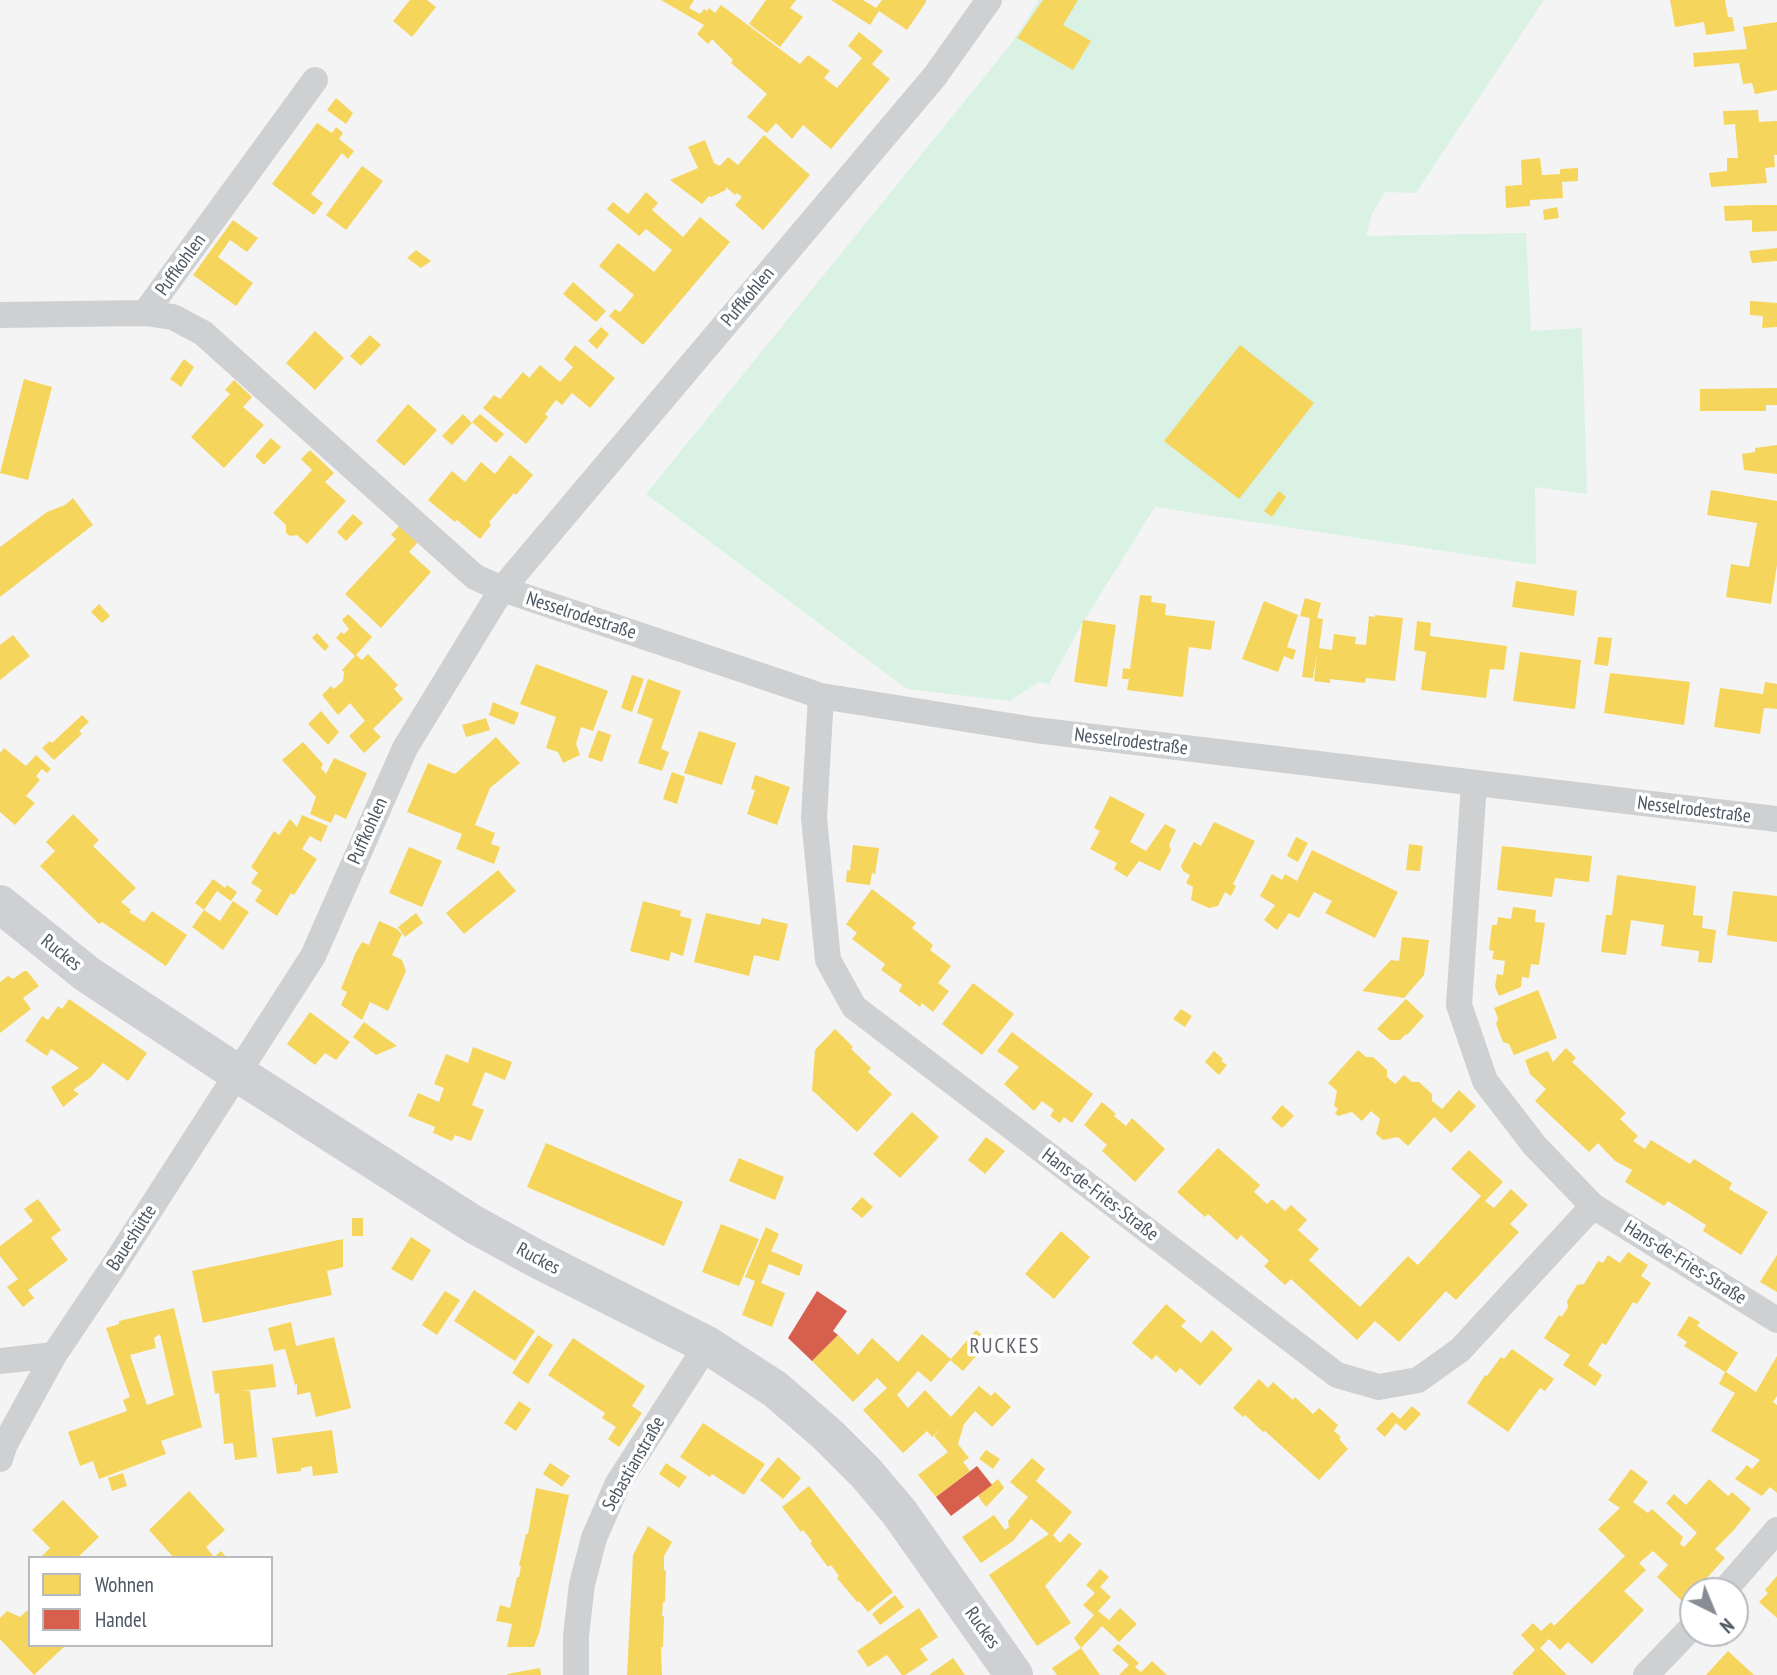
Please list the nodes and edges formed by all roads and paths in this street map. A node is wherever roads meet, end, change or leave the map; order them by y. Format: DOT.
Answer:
graph roads {
  1 [pos="989,0"];
  2 [pos="315,80"];
  3 [pos="145,313"];
  4 [pos="0,315"];
  5 [pos="502,590"];
  6 [pos="821,696"];
  7 [pos="1474,784"];
  8 [pos="1777,819"];
  9 [pos="0,904"];
  10 [pos="237,1073"];
  11 [pos="1593,1206"];
  12 [pos="1777,1320"];
  13 [pos="707,1345"];
  14 [pos="54,1355"];
  15 [pos="0,1361"];
  16 [pos="0,1459"];
  17 [pos="1777,1530"];
  18 [pos="1736,1577"];
  19 [pos="1679,1641"];
  20 [pos="576,1675"];
  21 [pos="1014,1675"];
  22 [pos="1646,1675"];
  1 -- 5 [label="street, Puffkohlen"];
  2 -- 3 [label="street, Puffkohlen"];
  3 -- 4 [label="street, Puffkohlen"];
  3 -- 5 [label="street, Puffkohlen"];
  5 -- 6 [label="street, Nesselrodestraße"];
  5 -- 10 [label="street, Puffkohlen"];
  6 -- 7 [label="street, Nesselrodestraße"];
  6 -- 11 [label="street, Hans-de-Fries-Straße"];
  7 -- 8 [label="street, Nesselrodestraße"];
  7 -- 11 [label="street, Hans-de-Fries-Straße"];
  9 -- 10 [label="main road, Ruckes"];
  10 -- 13 [label="main road, Ruckes"];
  10 -- 14 [label="street, Baueshütte"];
  11 -- 12 [label="street, Hans-de-Fries-Straße"];
  13 -- 20 [label="street, Sebastianstraße"];
  13 -- 21 [label="main road, Ruckes"];
  14 -- 15 [label="street"];
  14 -- 16 [label="street, Baueshütte"];
  17 -- 18 [label="street"];
  19 -- 22 [label="street"];
}
